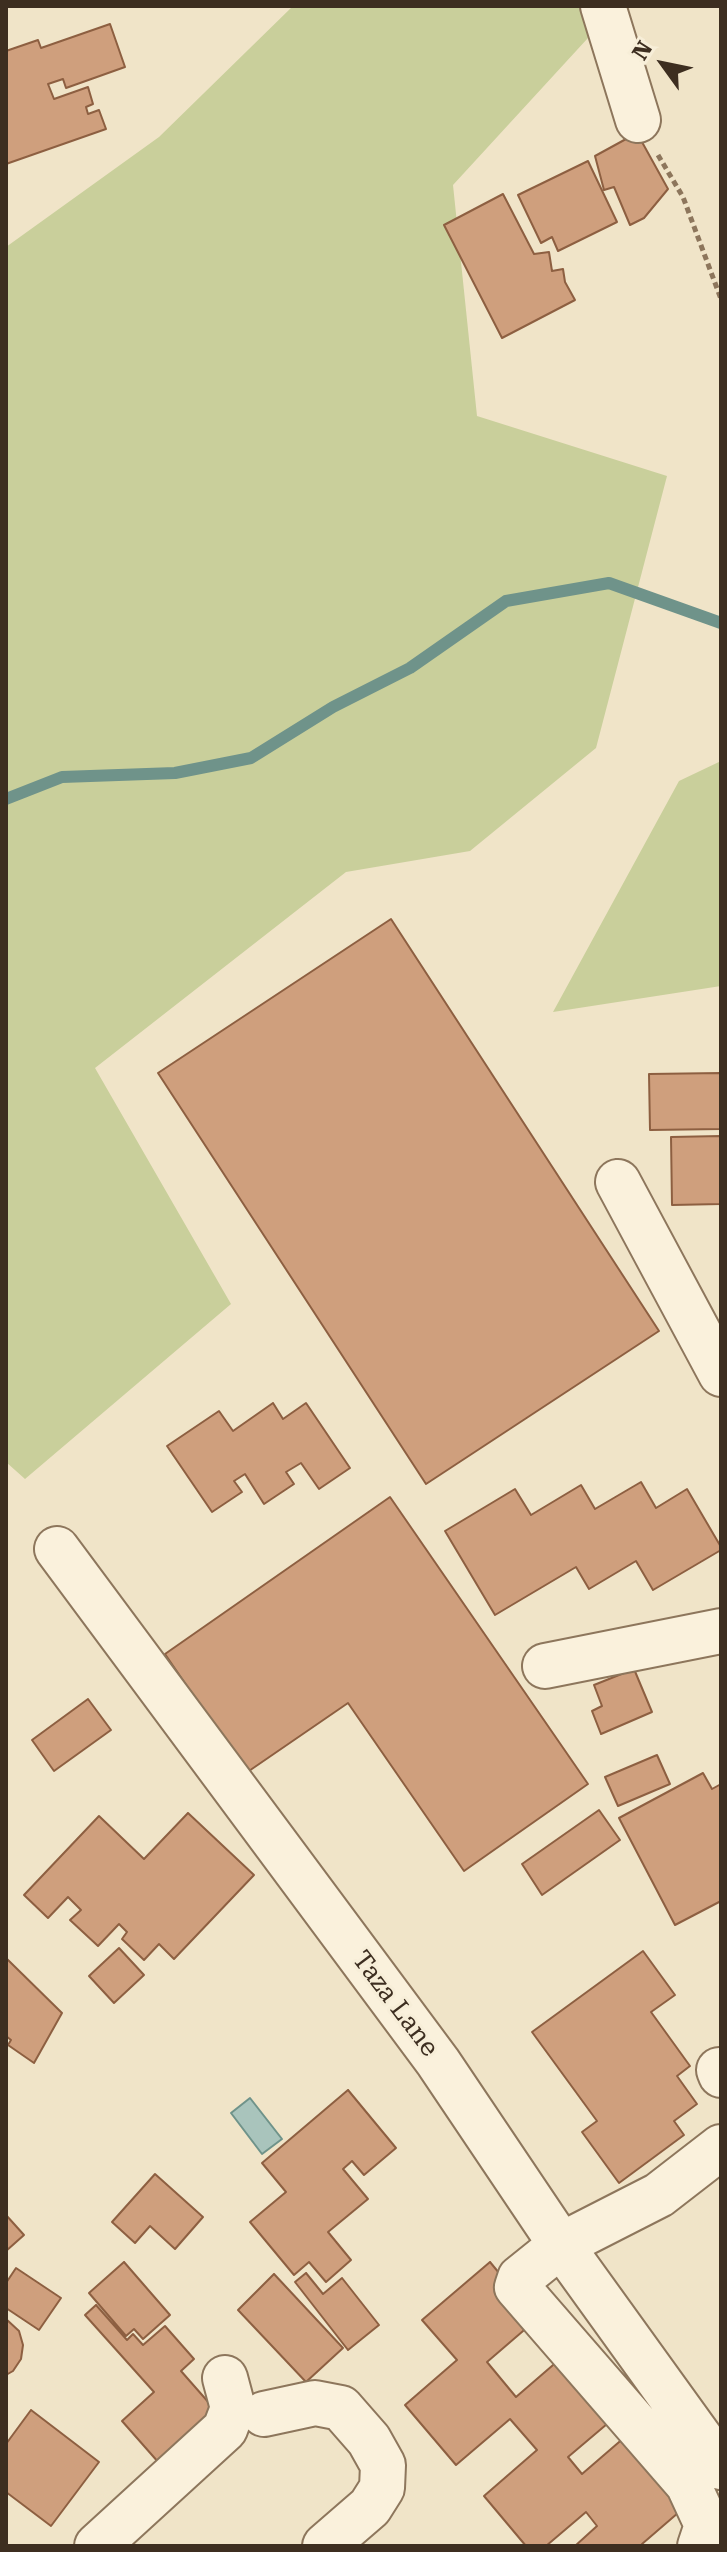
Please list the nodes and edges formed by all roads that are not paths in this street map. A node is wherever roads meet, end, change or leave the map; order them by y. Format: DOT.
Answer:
graph roads {
  1 [pos="603,6"];
  2 [pos="638,120"];
  3 [pos="618,1182"];
  4 [pos="721,1374"];
  5 [pos="57,1549"];
  6 [pos="721,1631"];
  7 [pos="545,1666"];
  8 [pos="721,2147"];
  9 [pos="561,2245"];
  10 [pos="225,2378"];
  11 [pos="264,2414"];
  12 [pos="721,2467"];
  13 [pos="97,2546"];
  14 [pos="325,2546"];
  15 [pos="700,2546"];
  1 -- 2 [label="street"];
  3 -- 4 [label="street"];
  5 -- 9 [label="street, Taza Lane"];
  6 -- 7 [label="street"];
  8 -- 9 [label="street"];
  9 -- 12 [label="street, Taza Lane"];
  9 -- 15 [label="street"];
  10 -- 13 [label="street"];
  11 -- 14 [label="street"];
}
